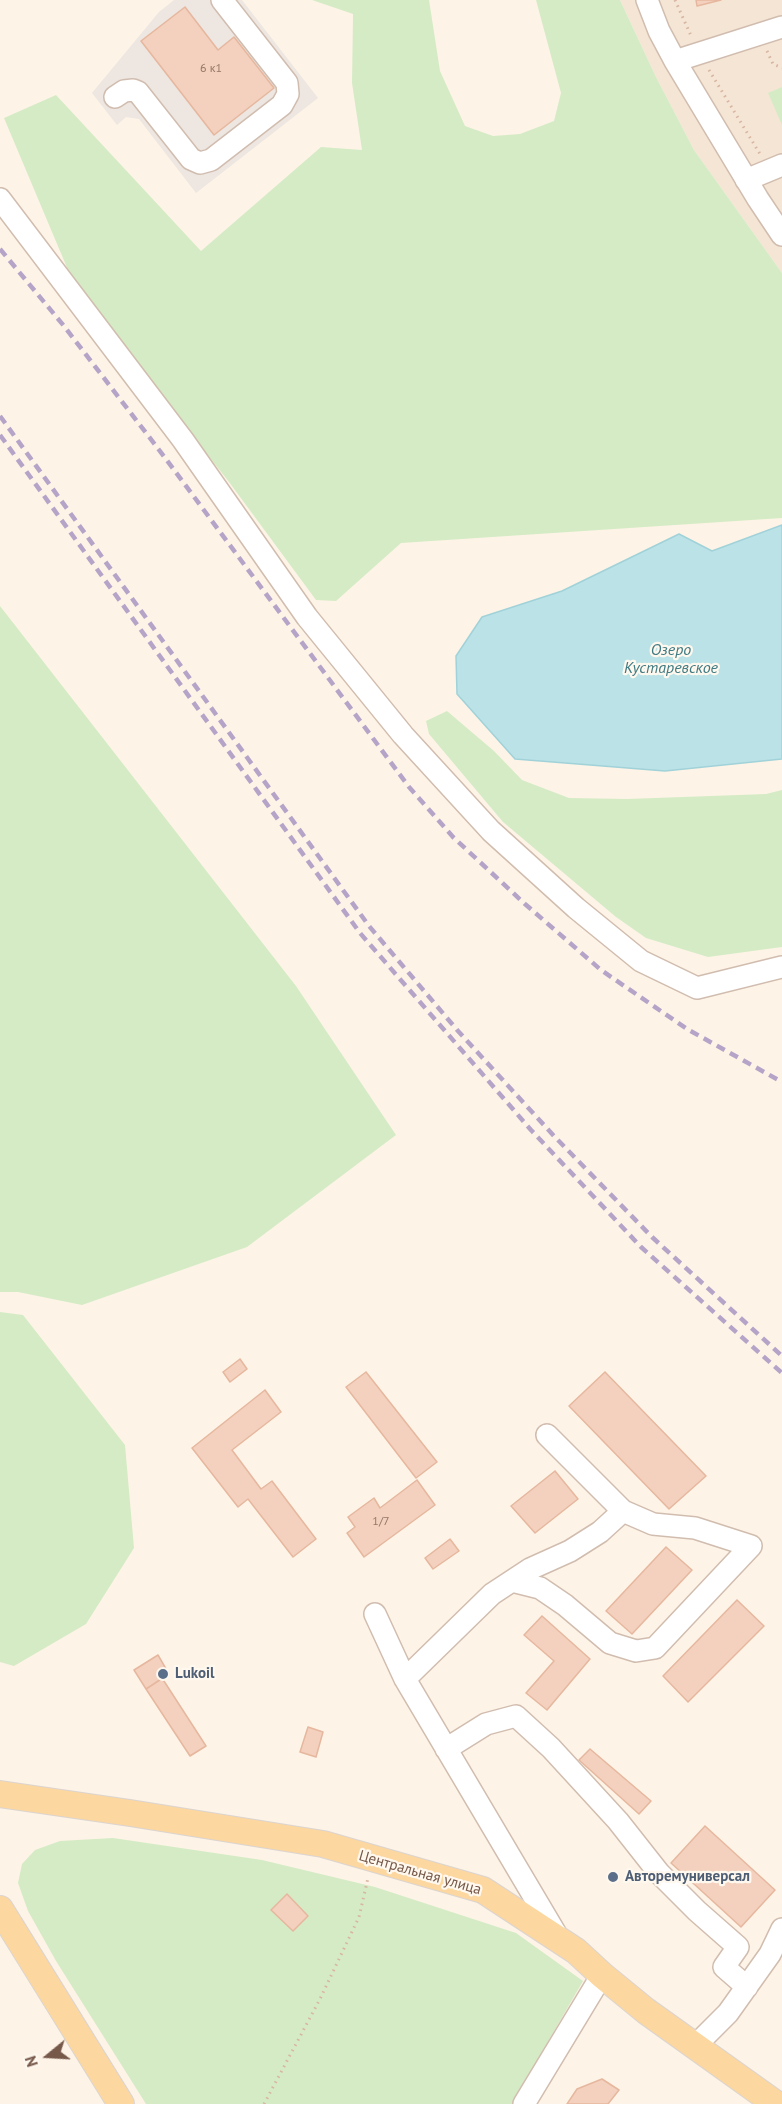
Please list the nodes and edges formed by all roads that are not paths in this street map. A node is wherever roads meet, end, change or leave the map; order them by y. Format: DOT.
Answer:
graph roads {
  1 [pos="222,0"];
  2 [pos="646,0"];
  3 [pos="782,27"];
  4 [pos="675,61"];
  5 [pos="116,97"];
  6 [pos="776,168"];
  7 [pos="746,180"];
  8 [pos="0,199"];
  9 [pos="782,235"];
  10 [pos="782,967"];
  11 [pos="547,1435"];
  12 [pos="623,1511"];
  13 [pos="512,1581"];
  14 [pos="375,1614"];
  15 [pos="405,1679"];
  16 [pos="446,1749"];
  17 [pos="0,1794"];
  18 [pos="0,1909"];
  19 [pos="782,1929"];
  20 [pos="560,1940"];
  21 [pos="602,1975"];
  22 [pos="747,1987"];
  23 [pos="695,2046"];
  24 [pos="122,2104"];
  25 [pos="524,2104"];
  26 [pos="776,2104"];
  1 -- 5 [label="street"];
  2 -- 4 [label="street"];
  3 -- 4 [label="street"];
  4 -- 7 [label="street"];
  6 -- 7 [label="street"];
  7 -- 9 [label="street"];
  8 -- 10 [label="street"];
  11 -- 12 [label="street"];
  12 -- 13 [label="street"];
  12 -- 13 [label="street"];
  13 -- 15 [label="street"];
  14 -- 15 [label="street"];
  15 -- 16 [label="street"];
  16 -- 20 [label="street"];
  16 -- 22 [label="street"];
  17 -- 20 [label="main road, Центральная улица"];
  18 -- 24 [label="main road"];
  19 -- 22 [label="street"];
  20 -- 21 [label="main road, Центральная улица"];
  21 -- 23 [label="main road, Центральная улица"];
  21 -- 25 [label="street"];
  22 -- 23 [label="street"];
  23 -- 26 [label="main road, Центральная улица"];
}
